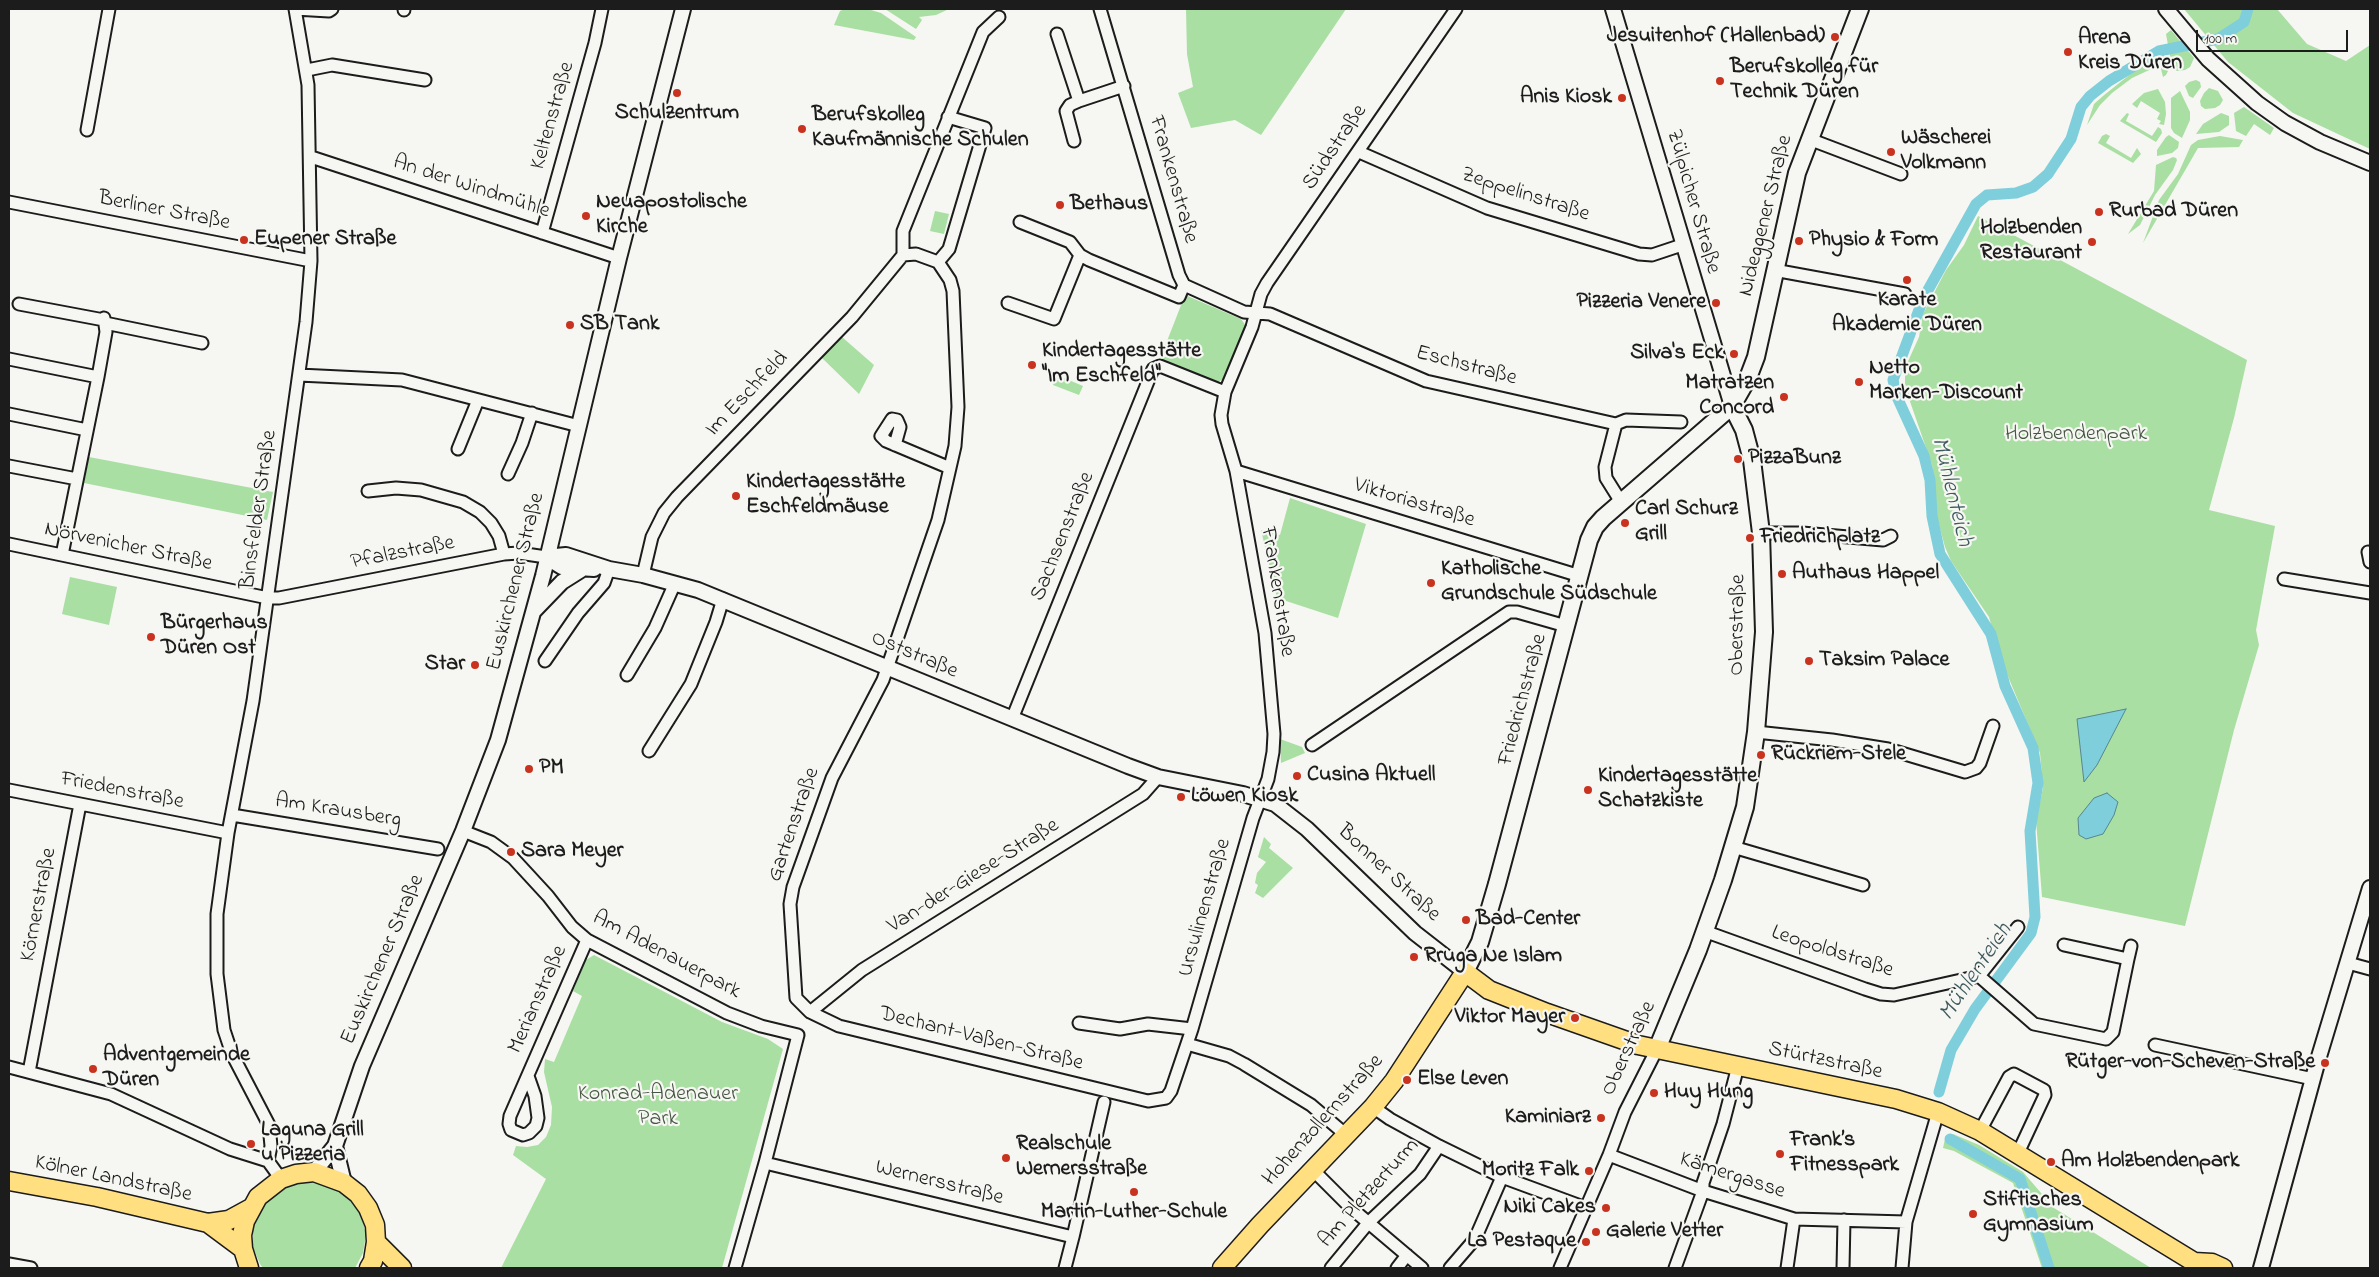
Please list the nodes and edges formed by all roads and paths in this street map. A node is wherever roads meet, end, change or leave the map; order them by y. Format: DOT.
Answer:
graph roads {
  1 [pos="109,9"];
  2 [pos="295,9"];
  3 [pos="332,9"];
  4 [pos="602,9"];
  5 [pos="683,9"];
  6 [pos="1100,9"];
  7 [pos="1456,9"];
  8 [pos="1613,9"];
  9 [pos="1860,9"];
  10 [pos="2166,9"];
  11 [pos="999,17"];
  12 [pos="1057,34"];
  13 [pos="307,70"];
  14 [pos="425,80"];
  15 [pos="1124,86"];
  16 [pos="1079,101"];
  17 [pos="948,117"];
  18 [pos="87,130"];
  19 [pos="1809,138"];
  20 [pos="1074,141"];
  21 [pos="1359,152"];
  22 [pos="310,157"];
  23 [pos="2370,163"];
  24 [pos="1900,174"];
  25 [pos="9,202"];
  26 [pos="1020,222"];
  27 [pos="542,233"];
  28 [pos="1682,245"];
  29 [pos="903,255"];
  30 [pos="1080,255"];
  31 [pos="619,258"];
  32 [pos="311,261"];
  33 [pos="938,262"];
  34 [pos="1774,270"];
  35 [pos="1184,285"];
  36 [pos="1905,294"];
  37 [pos="1008,303"];
  38 [pos="18,304"];
  39 [pos="1254,312"];
  40 [pos="104,319"];
  41 [pos="202,343"];
  42 [pos="9,359"];
  43 [pos="299,374"];
  44 [pos="98,377"];
  45 [pos="1225,392"];
  46 [pos="478,400"];
  47 [pos="1732,406"];
  48 [pos="532,413"];
  49 [pos="9,414"];
  50 [pos="1681,422"];
  51 [pos="1616,424"];
  52 [pos="579,426"];
  53 [pos="88,430"];
  54 [pos="895,445"];
  55 [pos="458,449"];
  56 [pos="9,466"];
  57 [pos="950,468"];
  58 [pos="1236,471"];
  59 [pos="508,474"];
  60 [pos="77,480"];
  61 [pos="368,491"];
  62 [pos="1621,502"];
  63 [pos="1761,534"];
  64 [pos="1891,536"];
  65 [pos="9,544"];
  66 [pos="504,554"];
  67 [pos="62,555"];
  68 [pos="546,557"];
  69 [pos="610,569"];
  70 [pos="581,570"];
  71 [pos="643,575"];
  72 [pos="1580,576"];
  73 [pos="2284,579"];
  74 [pos="675,582"];
  75 [pos="2370,593"];
  76 [pos="268,598"];
  77 [pos="723,599"];
  78 [pos="532,613"];
  79 [pos="1566,626"];
  80 [pos="545,661"];
  81 [pos="887,668"];
  82 [pos="627,675"];
  83 [pos="1012,719"];
  84 [pos="1994,726"];
  85 [pos="1756,732"];
  86 [pos="1312,745"];
  87 [pos="649,751"];
  88 [pos="1158,777"];
  89 [pos="9,790"];
  90 [pos="1261,798"];
  91 [pos="80,804"];
  92 [pos="232,815"];
  93 [pos="463,831"];
  94 [pos="228,833"];
  95 [pos="1733,847"];
  96 [pos="438,849"];
  97 [pos="1863,885"];
  98 [pos="2370,888"];
  99 [pos="2018,927"];
  100 [pos="1704,931"];
  101 [pos="587,940"];
  102 [pos="2064,945"];
  103 [pos="2132,946"];
  104 [pos="2128,959"];
  105 [pos="2348,964"];
  106 [pos="2370,969"];
  107 [pos="1465,972"];
  108 [pos="1980,979"];
  109 [pos="801,1005"];
  110 [pos="810,1012"];
  111 [pos="1079,1023"];
  112 [pos="1192,1030"];
  113 [pos="1187,1044"];
  114 [pos="2155,1045"];
  115 [pos="1657,1049"];
  116 [pos="1738,1066"];
  117 [pos="9,1068"];
  118 [pos="29,1072"];
  119 [pos="528,1076"];
  120 [pos="2313,1079"];
  121 [pos="1157,1101"];
  122 [pos="1104,1102"];
  123 [pos="1373,1107"];
  124 [pos="1938,1112"];
  125 [pos="1980,1131"];
  126 [pos="1346,1134"];
  127 [pos="335,1146"];
  128 [pos="1439,1146"];
  129 [pos="2018,1153"];
  130 [pos="1609,1155"];
  131 [pos="268,1161"];
  132 [pos="765,1163"];
  133 [pos="1313,1170"];
  134 [pos="314,1172"];
  135 [pos="1502,1177"];
  136 [pos="281,1179"];
  137 [pos="9,1182"];
  138 [pos="344,1183"];
  139 [pos="1704,1191"];
  140 [pos="251,1208"];
  141 [pos="1586,1208"];
  142 [pos="1794,1219"];
  143 [pos="1844,1220"];
  144 [pos="1369,1222"];
  145 [pos="1906,1222"];
  146 [pos="208,1223"];
  147 [pos="1073,1237"];
  148 [pos="376,1242"];
  149 [pos="243,1248"];
  150 [pos="1407,1255"];
  151 [pos="9,1264"];
  152 [pos="2197,1265"];
  153 [pos="31,1268"];
  154 [pos="249,1268"];
  155 [pos="369,1268"];
  156 [pos="402,1268"];
  157 [pos="735,1268"];
  158 [pos="1065,1268"];
  159 [pos="1222,1268"];
  160 [pos="1331,1268"];
  161 [pos="1397,1268"];
  162 [pos="1422,1268"];
  163 [pos="1450,1268"];
  164 [pos="1560,1268"];
  165 [pos="1675,1268"];
  166 [pos="1787,1268"];
  167 [pos="1843,1268"];
  168 [pos="1900,1268"];
  169 [pos="2223,1268"];
  170 [pos="2261,1268"];
  1 -- 18 [label="street"];
  2 -- 3 [label="street"];
  2 -- 13 [label="street, Binsfelder Straße"];
  4 -- 27 [label="street, Keltenstraße"];
  5 -- 31 [label="street, Euskirchener Straße"];
  6 -- 15 [label="street, Frankenstraße"];
  7 -- 21 [label="street, Südstraße"];
  8 -- 28 [label="street, Zülpicher Straße"];
  9 -- 19 [label="main road, Nideggener Straße"];
  10 -- 23 [label="street"];
  11 -- 17 [label="street"];
  12 -- 16 [label="street"];
  13 -- 14 [label="street"];
  13 -- 22 [label="street, Binsfelder Straße"];
  15 -- 16 [label="street"];
  15 -- 35 [label="street, Frankenstraße"];
  16 -- 20 [label="street"];
  17 -- 29 [label="street"];
  17 -- 33 [label="street"];
  19 -- 24 [label="street"];
  19 -- 34 [label="main road, Nideggener Straße"];
  21 -- 28 [label="street, Zeppelinstraße"];
  21 -- 39 [label="street, Südstraße"];
  22 -- 27 [label="street, An der Windmühle"];
  22 -- 32 [label="street, Binsfelder Straße"];
  25 -- 32 [label="street, Berliner Straße"];
  26 -- 30 [label="street"];
  27 -- 31 [label="street, An der Windmühle"];
  28 -- 47 [label="street, Zülpicher Straße"];
  29 -- 33 [label="street"];
  29 -- 71 [label="street, Im Eschfeld"];
  30 -- 35 [label="street"];
  30 -- 37 [label="street"];
  31 -- 52 [label="street, Euskirchener Straße"];
  32 -- 43 [label="street, Binsfelder Straße"];
  33 -- 57 [label="street"];
  34 -- 36 [label="street"];
  34 -- 47 [label="main road, Nideggener Straße"];
  35 -- 39 [label="street, Eschstraße"];
  38 -- 40 [label="street"];
  39 -- 45 [label="street, Südstraße"];
  39 -- 51 [label="street, Eschstraße"];
  40 -- 41 [label="street"];
  40 -- 44 [label="street"];
  42 -- 44 [label="street"];
  43 -- 46 [label="street"];
  43 -- 76 [label="street, Binsfelder Straße"];
  44 -- 53 [label="street"];
  45 -- 58 [label="street, Frankenstraße"];
  45 -- 83 [label="street, Sachsenstraße"];
  46 -- 48 [label="street"];
  46 -- 55 [label="street"];
  47 -- 62 [label="main road, Friedrichstraße"];
  47 -- 63 [label="main road, Oberstraße"];
  48 -- 52 [label="street"];
  48 -- 59 [label="street"];
  49 -- 53 [label="street"];
  50 -- 51 [label="street"];
  51 -- 62 [label="street"];
  52 -- 68 [label="street, Euskirchener Straße"];
  53 -- 60 [label="street"];
  54 -- 57 [label="street"];
  56 -- 60 [label="street"];
  57 -- 81 [label="street"];
  58 -- 72 [label="street, Viktoriastraße"];
  58 -- 90 [label="street, Frankenstraße"];
  60 -- 67 [label="street"];
  61 -- 66 [label="street"];
  62 -- 72 [label="main road, Friedrichstraße"];
  63 -- 64 [label="street"];
  63 -- 85 [label="main road, Oberstraße"];
  65 -- 67 [label="street, Nörvenicher Straße"];
  66 -- 68 [label="street, Pfalzstraße"];
  66 -- 76 [label="street, Pfalzstraße"];
  67 -- 76 [label="street, Nörvenicher Straße"];
  68 -- 69 [label="street, Oststraße"];
  68 -- 70 [label="street, Oststraße"];
  68 -- 78 [label="street, Euskirchener Straße"];
  69 -- 70 [label="street, Oststraße"];
  69 -- 71 [label="street, Oststraße"];
  69 -- 80 [label="street"];
  70 -- 78 [label="street"];
  71 -- 74 [label="street, Oststraße"];
  72 -- 79 [label="main road, Friedrichstraße"];
  73 -- 75 [label="street"];
  74 -- 77 [label="street, Oststraße"];
  74 -- 82 [label="street"];
  76 -- 92 [label="street, Binsfelder Straße"];
  77 -- 81 [label="street, Oststraße"];
  77 -- 87 [label="street"];
  78 -- 93 [label="street, Euskirchener Straße"];
  79 -- 86 [label="street"];
  79 -- 107 [label="main road, Friedrichstraße"];
  81 -- 83 [label="street, Oststraße"];
  81 -- 109 [label="street, Gartenstraße"];
  83 -- 88 [label="street, Oststraße"];
  84 -- 85 [label="street"];
  85 -- 95 [label="main road, Oberstraße"];
  88 -- 90 [label="street, Oststraße"];
  88 -- 110 [label="street, Van-der-Giese-Straße"];
  89 -- 91 [label="street, Friedenstraße"];
  90 -- 107 [label="street, Bonner Straße"];
  90 -- 112 [label="street, Ursulinenstraße"];
  91 -- 94 [label="street, Friedenstraße"];
  91 -- 118 [label="street, Körnerstraße"];
  92 -- 94 [label="street, Binsfelder Straße"];
  92 -- 96 [label="street, Am Krausberg"];
  93 -- 101 [label="street, Am Adenauerpark"];
  93 -- 127 [label="street, Euskirchener Straße"];
  94 -- 131 [label="street, Binsfelder Straße"];
  95 -- 97 [label="street"];
  95 -- 100 [label="main road, Oberstraße"];
  98 -- 105 [label="street"];
  99 -- 108 [label="street"];
  100 -- 108 [label="street, Leopoldstraße"];
  100 -- 115 [label="main road, Oberstraße"];
  101 -- 119 [label="street, Merianstraße"];
  101 -- 132 [label="street, Am Adenauerpark"];
  102 -- 104 [label="street"];
  103 -- 104 [label="street"];
  104 -- 108 [label="street"];
  105 -- 106 [label="street"];
  105 -- 120 [label="street"];
  107 -- 115 [label="main road, Bonner Straße"];
  107 -- 123 [label="main road, Hohenzollernstraße"];
  109 -- 110 [label="street, Dechant-Vaßen-Straße"];
  110 -- 121 [label="street, Dechant-Vaßen-Straße"];
  111 -- 112 [label="street"];
  112 -- 113 [label="street, Ursulinenstraße"];
  113 -- 121 [label="street, Ursulinenstraße"];
  113 -- 126 [label="street"];
  114 -- 120 [label="street"];
  115 -- 116 [label="main road, Stürtzstraße"];
  115 -- 130 [label="street, Oberstraße"];
  116 -- 124 [label="main road, Stürtzstraße"];
  116 -- 139 [label="street"];
  117 -- 118 [label="street"];
  118 -- 131 [label="street"];
  120 -- 170 [label="street"];
  122 -- 147 [label="street"];
  123 -- 126 [label="main road, Hohenzollernstraße"];
  123 -- 128 [label="street"];
  124 -- 125 [label="main road, Stürtzstraße"];
  124 -- 145 [label="street"];
  125 -- 129 [label="main road, Stürtzstraße"];
  125 -- 129 [label="street"];
  126 -- 133 [label="main road, Hohenzollernstraße"];
  127 -- 134 [label="street, Euskirchener Straße"];
  127 -- 138 [label="street"];
  128 -- 135 [label="street"];
  128 -- 144 [label="street, Am Pletzerturm"];
  129 -- 152 [label="main road, Stürtzstraße"];
  130 -- 139 [label="street, Kämergasse"];
  130 -- 141 [label="street, Oberstraße"];
  131 -- 136 [label="street"];
  132 -- 147 [label="street, Wernersstraße"];
  132 -- 157 [label="street"];
  133 -- 144 [label="street"];
  133 -- 159 [label="main road, Hohenzollernstraße"];
  134 -- 136 [label="main road"];
  134 -- 138 [label="main road"];
  135 -- 141 [label="street"];
  135 -- 163 [label="street"];
  136 -- 140 [label="main road"];
  137 -- 146 [label="main road, Kölner Landstraße"];
  138 -- 148 [label="main road"];
  139 -- 142 [label="street, Kämergasse"];
  139 -- 165 [label="street"];
  140 -- 146 [label="main road, Kölner Landstraße"];
  140 -- 149 [label="main road"];
  141 -- 164 [label="street, Oberstraße"];
  142 -- 143 [label="street, Kämergasse"];
  142 -- 166 [label="street"];
  143 -- 145 [label="street, Kämergasse"];
  143 -- 167 [label="street"];
  144 -- 150 [label="street"];
  144 -- 160 [label="street, Am Pletzerturm"];
  145 -- 168 [label="street"];
  146 -- 149 [label="main road, Kölner Landstraße"];
  147 -- 158 [label="street"];
  148 -- 155 [label="main road"];
  148 -- 156 [label="main road"];
  149 -- 154 [label="main road"];
  150 -- 161 [label="street"];
  150 -- 162 [label="street"];
  151 -- 153 [label="street"];
  152 -- 169 [label="main road, Stürtzstraße"];
}
